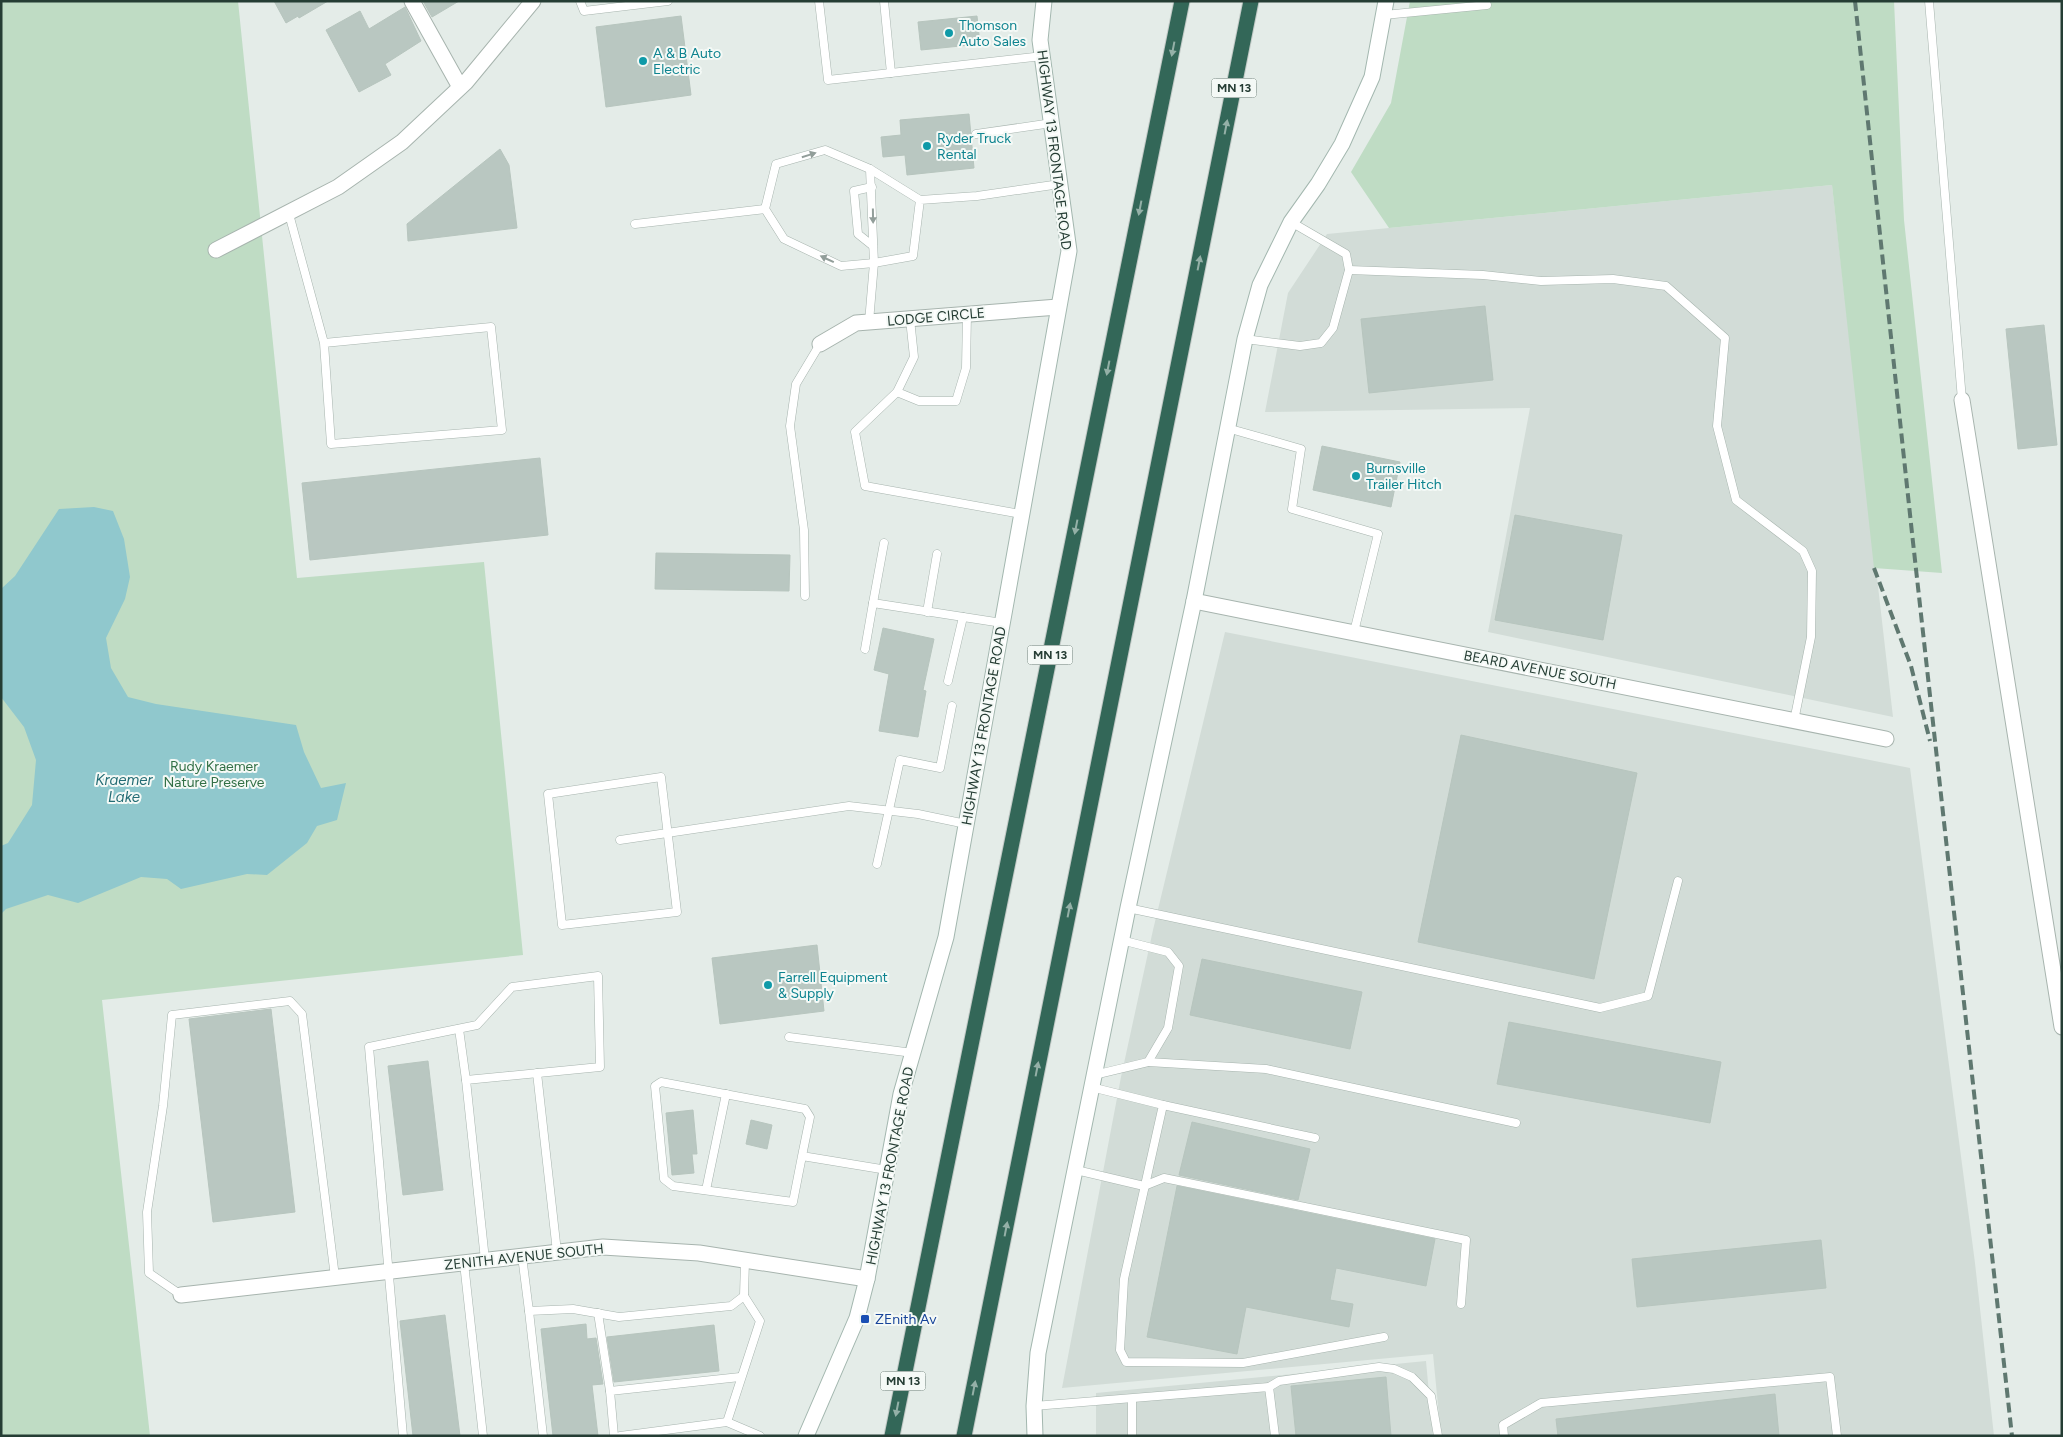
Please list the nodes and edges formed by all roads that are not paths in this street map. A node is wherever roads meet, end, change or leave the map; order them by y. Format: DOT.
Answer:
graph roads {
  1 [pos="412,1"];
  2 [pos="532,1"];
  3 [pos="580,1"];
  4 [pos="668,1"];
  5 [pos="819,1"];
  6 [pos="884,1"];
  7 [pos="1044,1"];
  8 [pos="1182,1"];
  9 [pos="1251,1"];
  10 [pos="1929,1"];
  11 [pos="1487,5"];
  12 [pos="1385,8"];
  13 [pos="1043,56"];
  14 [pos="891,73"];
  15 [pos="460,87"];
  16 [pos="1052,123"];
  17 [pos="976,134"];
  18 [pos="870,169"];
  19 [pos="1060,184"];
  20 [pos="872,186"];
  21 [pos="920,200"];
  22 [pos="766,209"];
  23 [pos="289,214"];
  24 [pos="1291,222"];
  25 [pos="635,224"];
  26 [pos="873,246"];
  27 [pos="216,250"];
  28 [pos="874,263"];
  29 [pos="1349,270"];
  30 [pos="1058,307"];
  31 [pos="967,314"];
  32 [pos="910,319"];
  33 [pos="869,322"];
  34 [pos="1245,339"];
  35 [pos="324,343"];
  36 [pos="820,344"];
  37 [pos="897,392"];
  38 [pos="1962,400"];
  39 [pos="1226,428"];
  40 [pos="1021,514"];
  41 [pos="884,543"];
  42 [pos="937,554"];
  43 [pos="805,596"];
  44 [pos="1194,601"];
  45 [pos="872,603"];
  46 [pos="927,612"];
  47 [pos="963,617"];
  48 [pos="1002,623"];
  49 [pos="1354,632"];
  50 [pos="865,649"];
  51 [pos="948,681"];
  52 [pos="952,706"];
  53 [pos="1794,721"];
  54 [pos="1886,740"];
  55 [pos="889,811"];
  56 [pos="966,824"];
  57 [pos="668,833"];
  58 [pos="620,840"];
  59 [pos="877,864"];
  60 [pos="1678,881"];
  61 [pos="1128,908"];
  62 [pos="1121,940"];
  63 [pos="2062,1027"];
  64 [pos="459,1029"];
  65 [pos="789,1037"];
  66 [pos="913,1053"];
  67 [pos="1148,1062"];
  68 [pos="537,1073"];
  69 [pos="466,1080"];
  70 [pos="1093,1081"];
  71 [pos="726,1094"];
  72 [pos="1163,1106"];
  73 [pos="1516,1123"];
  74 [pos="1315,1138"];
  75 [pos="802,1156"];
  76 [pos="887,1170"];
  77 [pos="1076,1170"];
  78 [pos="1144,1186"];
  79 [pos="706,1190"];
  80 [pos="557,1252"];
  81 [pos="522,1256"];
  82 [pos="485,1260"];
  83 [pos="745,1260"];
  84 [pos="464,1263"];
  85 [pos="389,1271"];
  86 [pos="335,1278"];
  87 [pos="867,1279"];
  88 [pos="181,1295"];
  89 [pos="744,1296"];
  90 [pos="1461,1304"];
  91 [pos="529,1311"];
  92 [pos="598,1313"];
  93 [pos="1384,1337"];
  94 [pos="740,1377"];
  95 [pos="1269,1388"];
  96 [pos="610,1391"];
  97 [pos="1132,1399"];
  98 [pos="1034,1406"];
  99 [pos="727,1422"];
  100 [pos="403,1436"];
  101 [pos="482,1436"];
  102 [pos="543,1436"];
  103 [pos="614,1436"];
  104 [pos="620,1436"];
  105 [pos="760,1436"];
  106 [pos="806,1436"];
  107 [pos="892,1436"];
  108 [pos="964,1436"];
  109 [pos="1034,1436"];
  110 [pos="1132,1436"];
  111 [pos="1275,1436"];
  112 [pos="1438,1436"];
  113 [pos="1504,1436"];
  114 [pos="1837,1436"];
  1 -- 15 [label="street"];
  2 -- 15 [label="street"];
  3 -- 4 [label="lane"];
  5 -- 14 [label="lane"];
  6 -- 14 [label="lane"];
  7 -- 13 [label="street, HIGHWAY 13 FRONTAGE ROAD"];
  8 -- 107 [label="highway, MN 13, one-way"];
  108 -- 9 [label="highway, MN 13, one-way"];
  10 -- 38 [label="lane"];
  11 -- 12 [label="lane"];
  12 -- 24 [label="street"];
  13 -- 14 [label="lane"];
  13 -- 16 [label="street, HIGHWAY 13 FRONTAGE ROAD"];
  15 -- 23 [label="street"];
  16 -- 17 [label="lane"];
  16 -- 19 [label="street, HIGHWAY 13 FRONTAGE ROAD"];
  18 -- 20 [label="lane"];
  18 -- 21 [label="lane"];
  22 -- 18 [label="lane, one-way"];
  19 -- 21 [label="lane"];
  19 -- 30 [label="street, HIGHWAY 13 FRONTAGE ROAD"];
  20 -- 26 [label="lane, one-way"];
  20 -- 26 [label="lane"];
  21 -- 28 [label="lane"];
  22 -- 25 [label="lane"];
  28 -- 22 [label="lane, one-way"];
  23 -- 27 [label="street"];
  23 -- 35 [label="lane"];
  24 -- 29 [label="lane"];
  24 -- 34 [label="street"];
  26 -- 28 [label="lane"];
  28 -- 33 [label="lane"];
  29 -- 34 [label="lane"];
  29 -- 53 [label="lane"];
  30 -- 31 [label="street, LODGE CIRCLE"];
  30 -- 40 [label="street, HIGHWAY 13 FRONTAGE ROAD"];
  31 -- 32 [label="street, LODGE CIRCLE"];
  31 -- 37 [label="lane"];
  32 -- 33 [label="street, LODGE CIRCLE"];
  32 -- 37 [label="lane"];
  33 -- 36 [label="street, LODGE CIRCLE"];
  34 -- 39 [label="street"];
  35 -- 35 [label="lane"];
  36 -- 43 [label="lane"];
  37 -- 40 [label="lane"];
  38 -- 63 [label="street"];
  39 -- 44 [label="street"];
  39 -- 49 [label="lane"];
  40 -- 48 [label="street, HIGHWAY 13 FRONTAGE ROAD"];
  41 -- 45 [label="lane"];
  42 -- 46 [label="lane"];
  44 -- 49 [label="street, BEARD AVENUE SOUTH"];
  44 -- 61 [label="street"];
  45 -- 46 [label="lane"];
  45 -- 50 [label="lane"];
  46 -- 47 [label="lane"];
  47 -- 48 [label="lane"];
  47 -- 51 [label="lane"];
  48 -- 56 [label="street, HIGHWAY 13 FRONTAGE ROAD"];
  49 -- 53 [label="street, BEARD AVENUE SOUTH"];
  52 -- 55 [label="lane"];
  53 -- 54 [label="street, BEARD AVENUE SOUTH"];
  55 -- 56 [label="lane"];
  55 -- 57 [label="lane"];
  55 -- 59 [label="lane"];
  56 -- 66 [label="street, HIGHWAY 13 FRONTAGE ROAD"];
  57 -- 57 [label="lane"];
  57 -- 58 [label="lane"];
  60 -- 61 [label="lane"];
  61 -- 62 [label="street"];
  62 -- 67 [label="lane"];
  62 -- 70 [label="street"];
  64 -- 68 [label="lane"];
  64 -- 69 [label="lane"];
  64 -- 85 [label="lane"];
  65 -- 66 [label="lane"];
  66 -- 76 [label="street, HIGHWAY 13 FRONTAGE ROAD"];
  67 -- 70 [label="lane"];
  67 -- 73 [label="lane"];
  68 -- 69 [label="lane"];
  68 -- 80 [label="lane"];
  69 -- 82 [label="lane"];
  70 -- 72 [label="lane"];
  70 -- 77 [label="street"];
  71 -- 75 [label="lane"];
  71 -- 79 [label="lane"];
  71 -- 79 [label="lane"];
  72 -- 74 [label="lane"];
  72 -- 78 [label="lane"];
  75 -- 76 [label="lane"];
  75 -- 79 [label="lane"];
  76 -- 87 [label="street, HIGHWAY 13 FRONTAGE ROAD"];
  77 -- 78 [label="lane"];
  77 -- 98 [label="street"];
  78 -- 90 [label="lane"];
  78 -- 93 [label="lane"];
  80 -- 81 [label="street, ZENITH AVENUE SOUTH"];
  80 -- 83 [label="street, ZENITH AVENUE SOUTH"];
  81 -- 82 [label="street, ZENITH AVENUE SOUTH"];
  81 -- 91 [label="lane"];
  82 -- 84 [label="street, ZENITH AVENUE SOUTH"];
  83 -- 87 [label="street, ZENITH AVENUE SOUTH"];
  83 -- 89 [label="lane"];
  84 -- 85 [label="street, ZENITH AVENUE SOUTH"];
  84 -- 101 [label="lane"];
  85 -- 86 [label="street, ZENITH AVENUE SOUTH"];
  85 -- 100 [label="lane"];
  86 -- 88 [label="street, ZENITH AVENUE SOUTH"];
  86 -- 88 [label="lane"];
  87 -- 106 [label="street, HIGHWAY 13 FRONTAGE ROAD"];
  89 -- 92 [label="lane"];
  89 -- 94 [label="lane"];
  91 -- 92 [label="lane"];
  91 -- 102 [label="lane"];
  92 -- 96 [label="lane"];
  94 -- 96 [label="lane"];
  94 -- 99 [label="lane"];
  95 -- 97 [label="lane"];
  95 -- 111 [label="lane"];
  95 -- 112 [label="lane"];
  96 -- 103 [label="lane"];
  97 -- 98 [label="lane"];
  97 -- 110 [label="lane"];
  98 -- 109 [label="street"];
  99 -- 104 [label="lane"];
  99 -- 105 [label="lane"];
  113 -- 114 [label="lane"];
}
